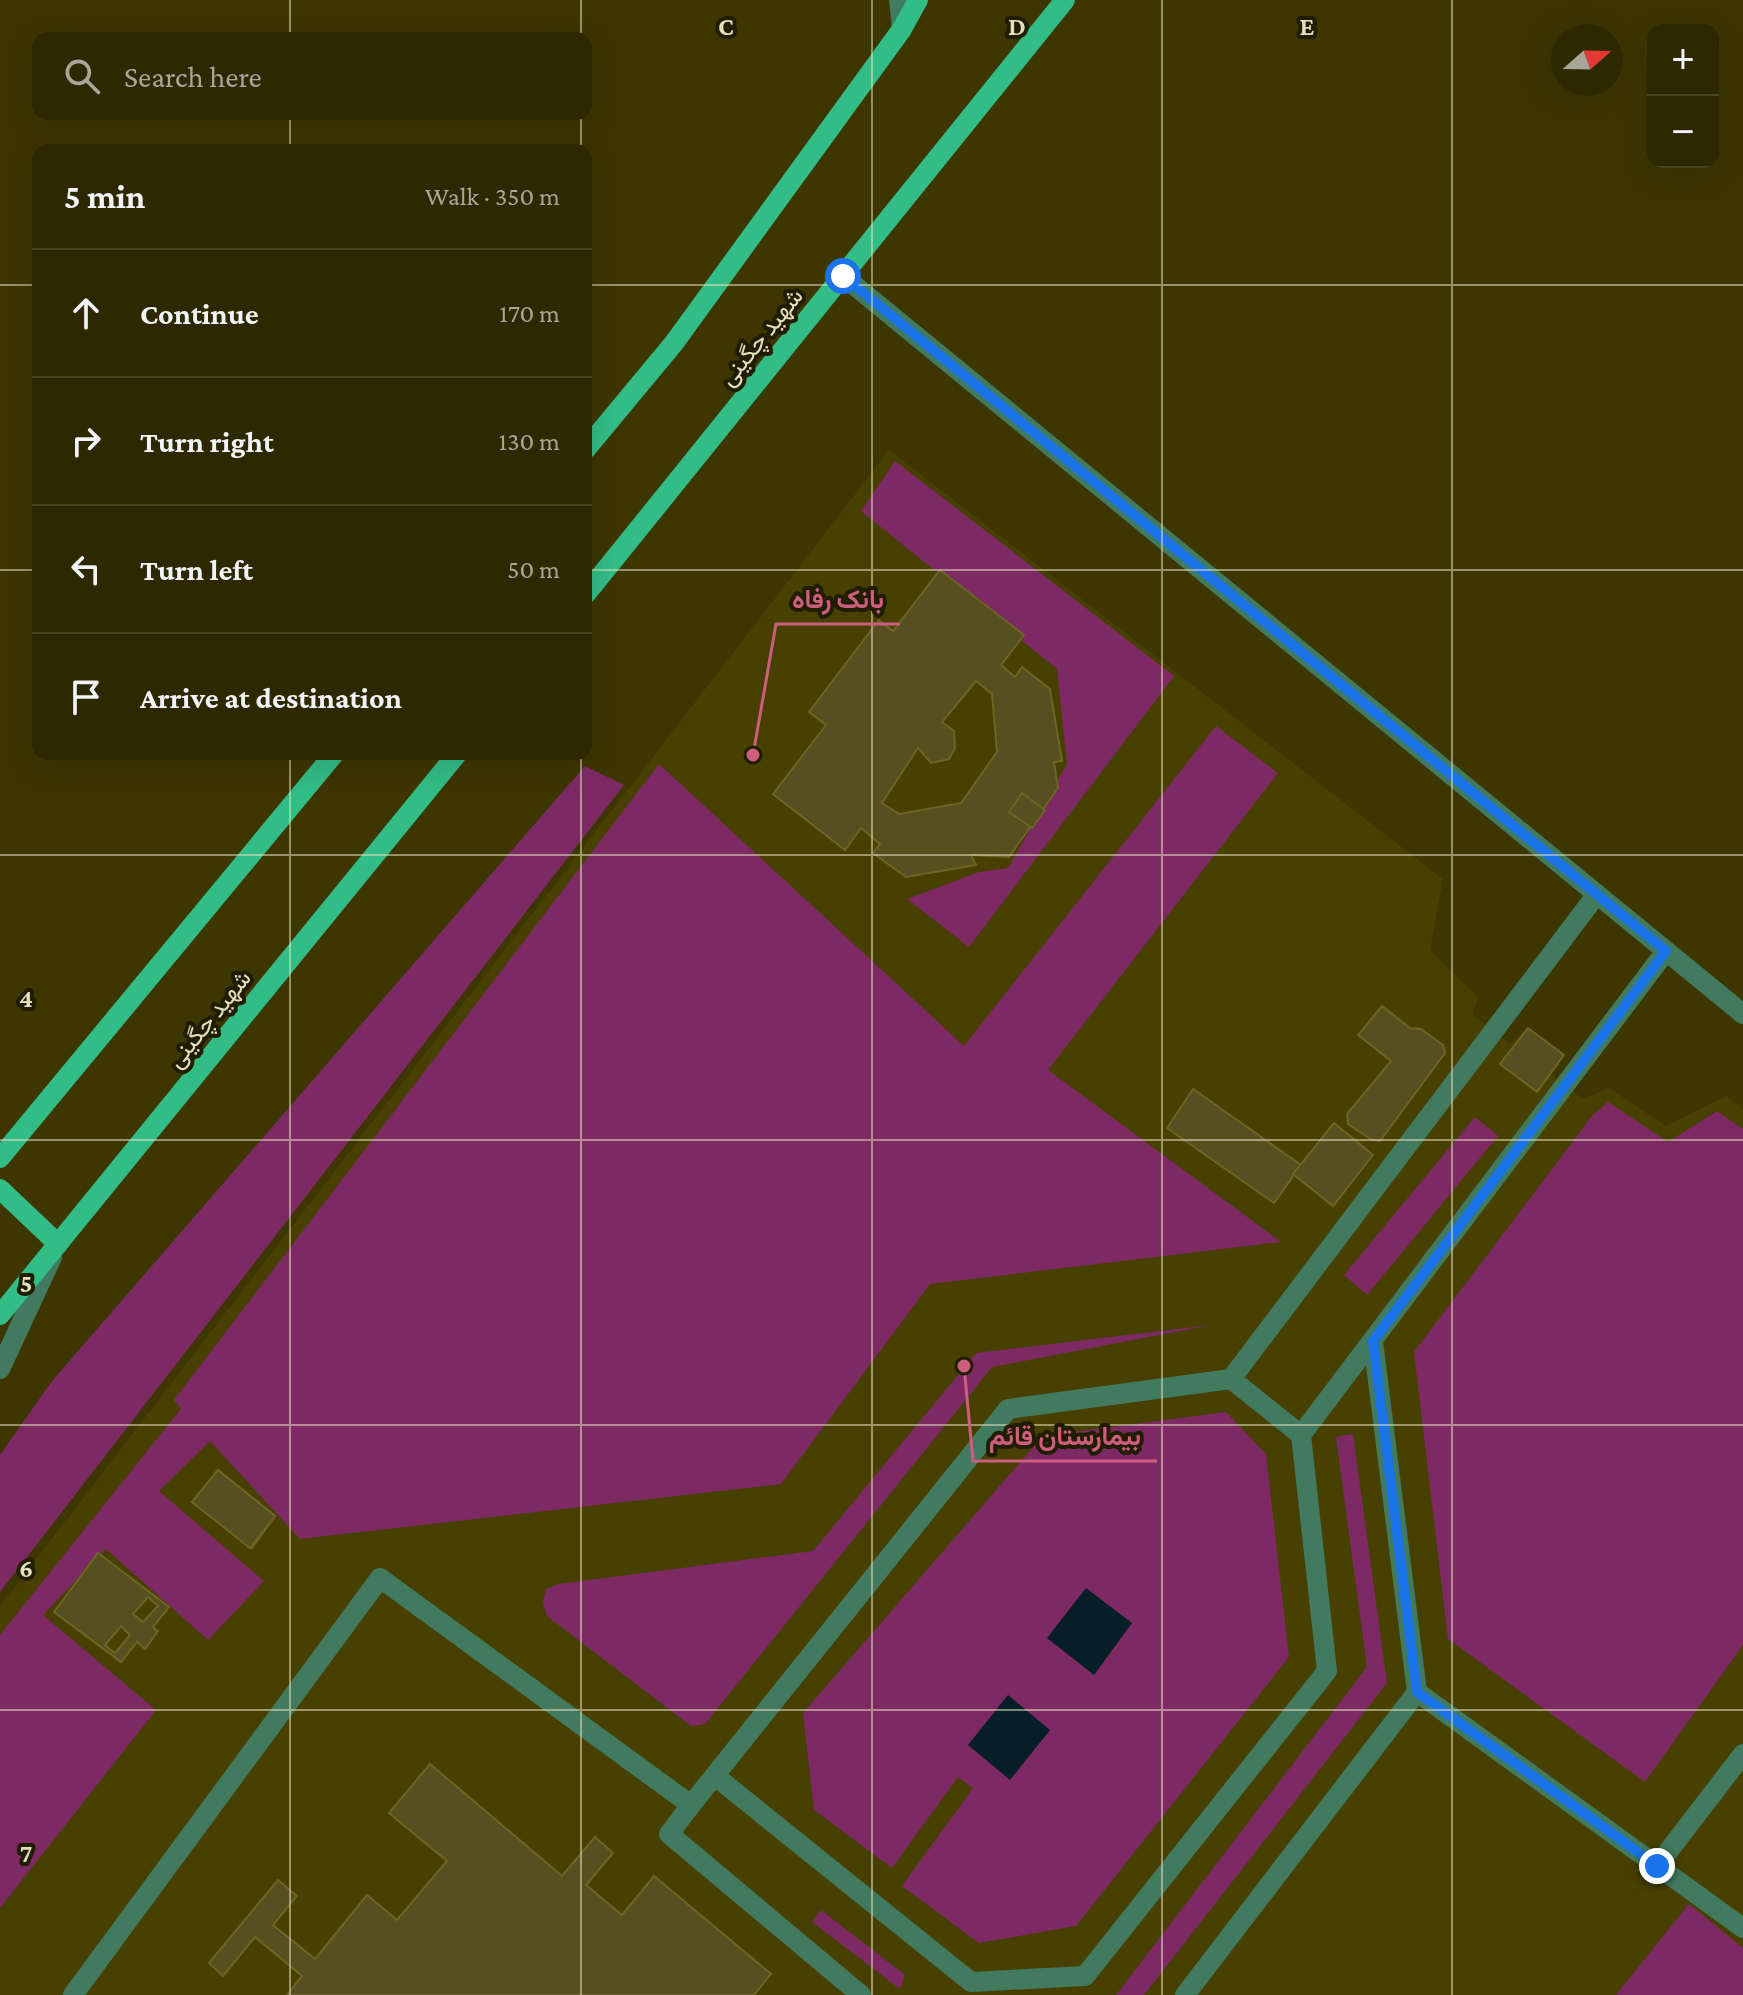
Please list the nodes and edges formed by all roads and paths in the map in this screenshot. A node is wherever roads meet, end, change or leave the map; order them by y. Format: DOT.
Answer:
graph roads {
  1 [pos="899,0"];
  2 [pos="918,0"];
  3 [pos="1065,0"];
  4 [pos="902,29"];
  5 [pos="843,276"];
  6 [pos="592,442"];
  7 [pos="592,587"];
  8 [pos="329,760"];
  9 [pos="452,760"];
  10 [pos="1597,894"];
  11 [pos="1666,951"];
  12 [pos="1743,1014"];
  13 [pos="0,1158"];
  14 [pos="0,1189"];
  15 [pos="58,1244"];
  16 [pos="0,1315"];
  17 [pos="1373,1341"];
  18 [pos="0,1369"];
  19 [pos="1231,1379"];
  20 [pos="1301,1435"];
  21 [pos="1417,1692"];
  22 [pos="1743,1754"];
  23 [pos="715,1776"];
  24 [pos="691,1805"];
  25 [pos="1657,1866"];
  26 [pos="1743,1928"];
  27 [pos="73,1995"];
  28 [pos="861,1995"];
  29 [pos="1185,1995"];
  1 -- 4 [label="street"];
  2 -- 4 [label="main road"];
  3 -- 5 [label="main road, شهید چگینی"];
  4 -- 6 [label="main road"];
  5 -- 7 [label="main road, شهید چگینی"];
  5 -- 10 [label="street"];
  8 -- 13 [label="main road"];
  9 -- 15 [label="main road, شهید چگینی"];
  10 -- 11 [label="street"];
  10 -- 19 [label="street"];
  11 -- 12 [label="street"];
  11 -- 17 [label="street"];
  14 -- 15 [label="main road"];
  15 -- 16 [label="main road, شهید چگینی"];
  15 -- 18 [label="street"];
  17 -- 20 [label="street"];
  17 -- 21 [label="street"];
  19 -- 20 [label="street"];
  19 -- 23 [label="street"];
  20 -- 23 [label="street"];
  21 -- 25 [label="street"];
  21 -- 29 [label="street"];
  22 -- 25 [label="street"];
  23 -- 24 [label="street"];
  24 -- 27 [label="street"];
  24 -- 28 [label="street"];
  25 -- 26 [label="street"];
}
